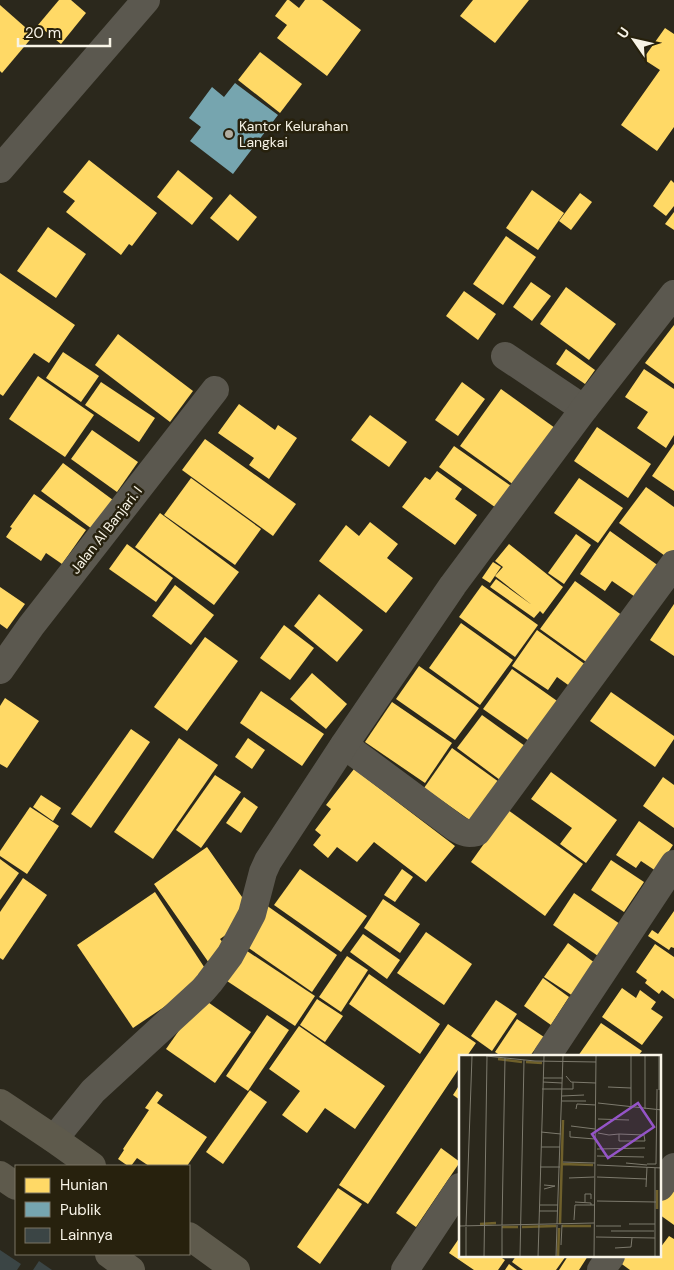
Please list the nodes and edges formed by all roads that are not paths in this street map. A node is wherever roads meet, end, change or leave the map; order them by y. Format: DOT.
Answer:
graph roads {
  1 [pos="146,0"];
  2 [pos="0,170"];
  3 [pos="674,294"];
  4 [pos="505,356"];
  5 [pos="215,390"];
  6 [pos="584,409"];
  7 [pos="674,564"];
  8 [pos="0,670"];
  9 [pos="344,745"];
  10 [pos="674,864"];
  11 [pos="547,1055"];
  12 [pos="0,1103"];
  13 [pos="54,1139"];
  14 [pos="91,1165"];
  15 [pos="674,1167"];
  16 [pos="0,1176"];
  17 [pos="662,1184"];
  18 [pos="15,1185"];
  19 [pos="459,1189"];
  20 [pos="190,1237"];
  21 [pos="110,1255"];
  22 [pos="610,1258"];
  23 [pos="131,1270"];
  24 [pos="236,1270"];
  25 [pos="405,1270"];
  26 [pos="601,1270"];
  1 -- 2 [label="street"];
  3 -- 6 [label="street"];
  4 -- 6 [label="street"];
  5 -- 8 [label="street, Jalan Al Banjari. I"];
  6 -- 9 [label="street"];
  7 -- 9 [label="street"];
  9 -- 13 [label="street"];
  10 -- 11 [label="street"];
  12 -- 13 [label="highway"];
  13 -- 14 [label="highway"];
  15 -- 17 [label="street"];
  16 -- 18 [label="highway"];
  19 -- 25 [label="street"];
  20 -- 24 [label="highway"];
  21 -- 23 [label="highway"];
  22 -- 26 [label="street"];
}
